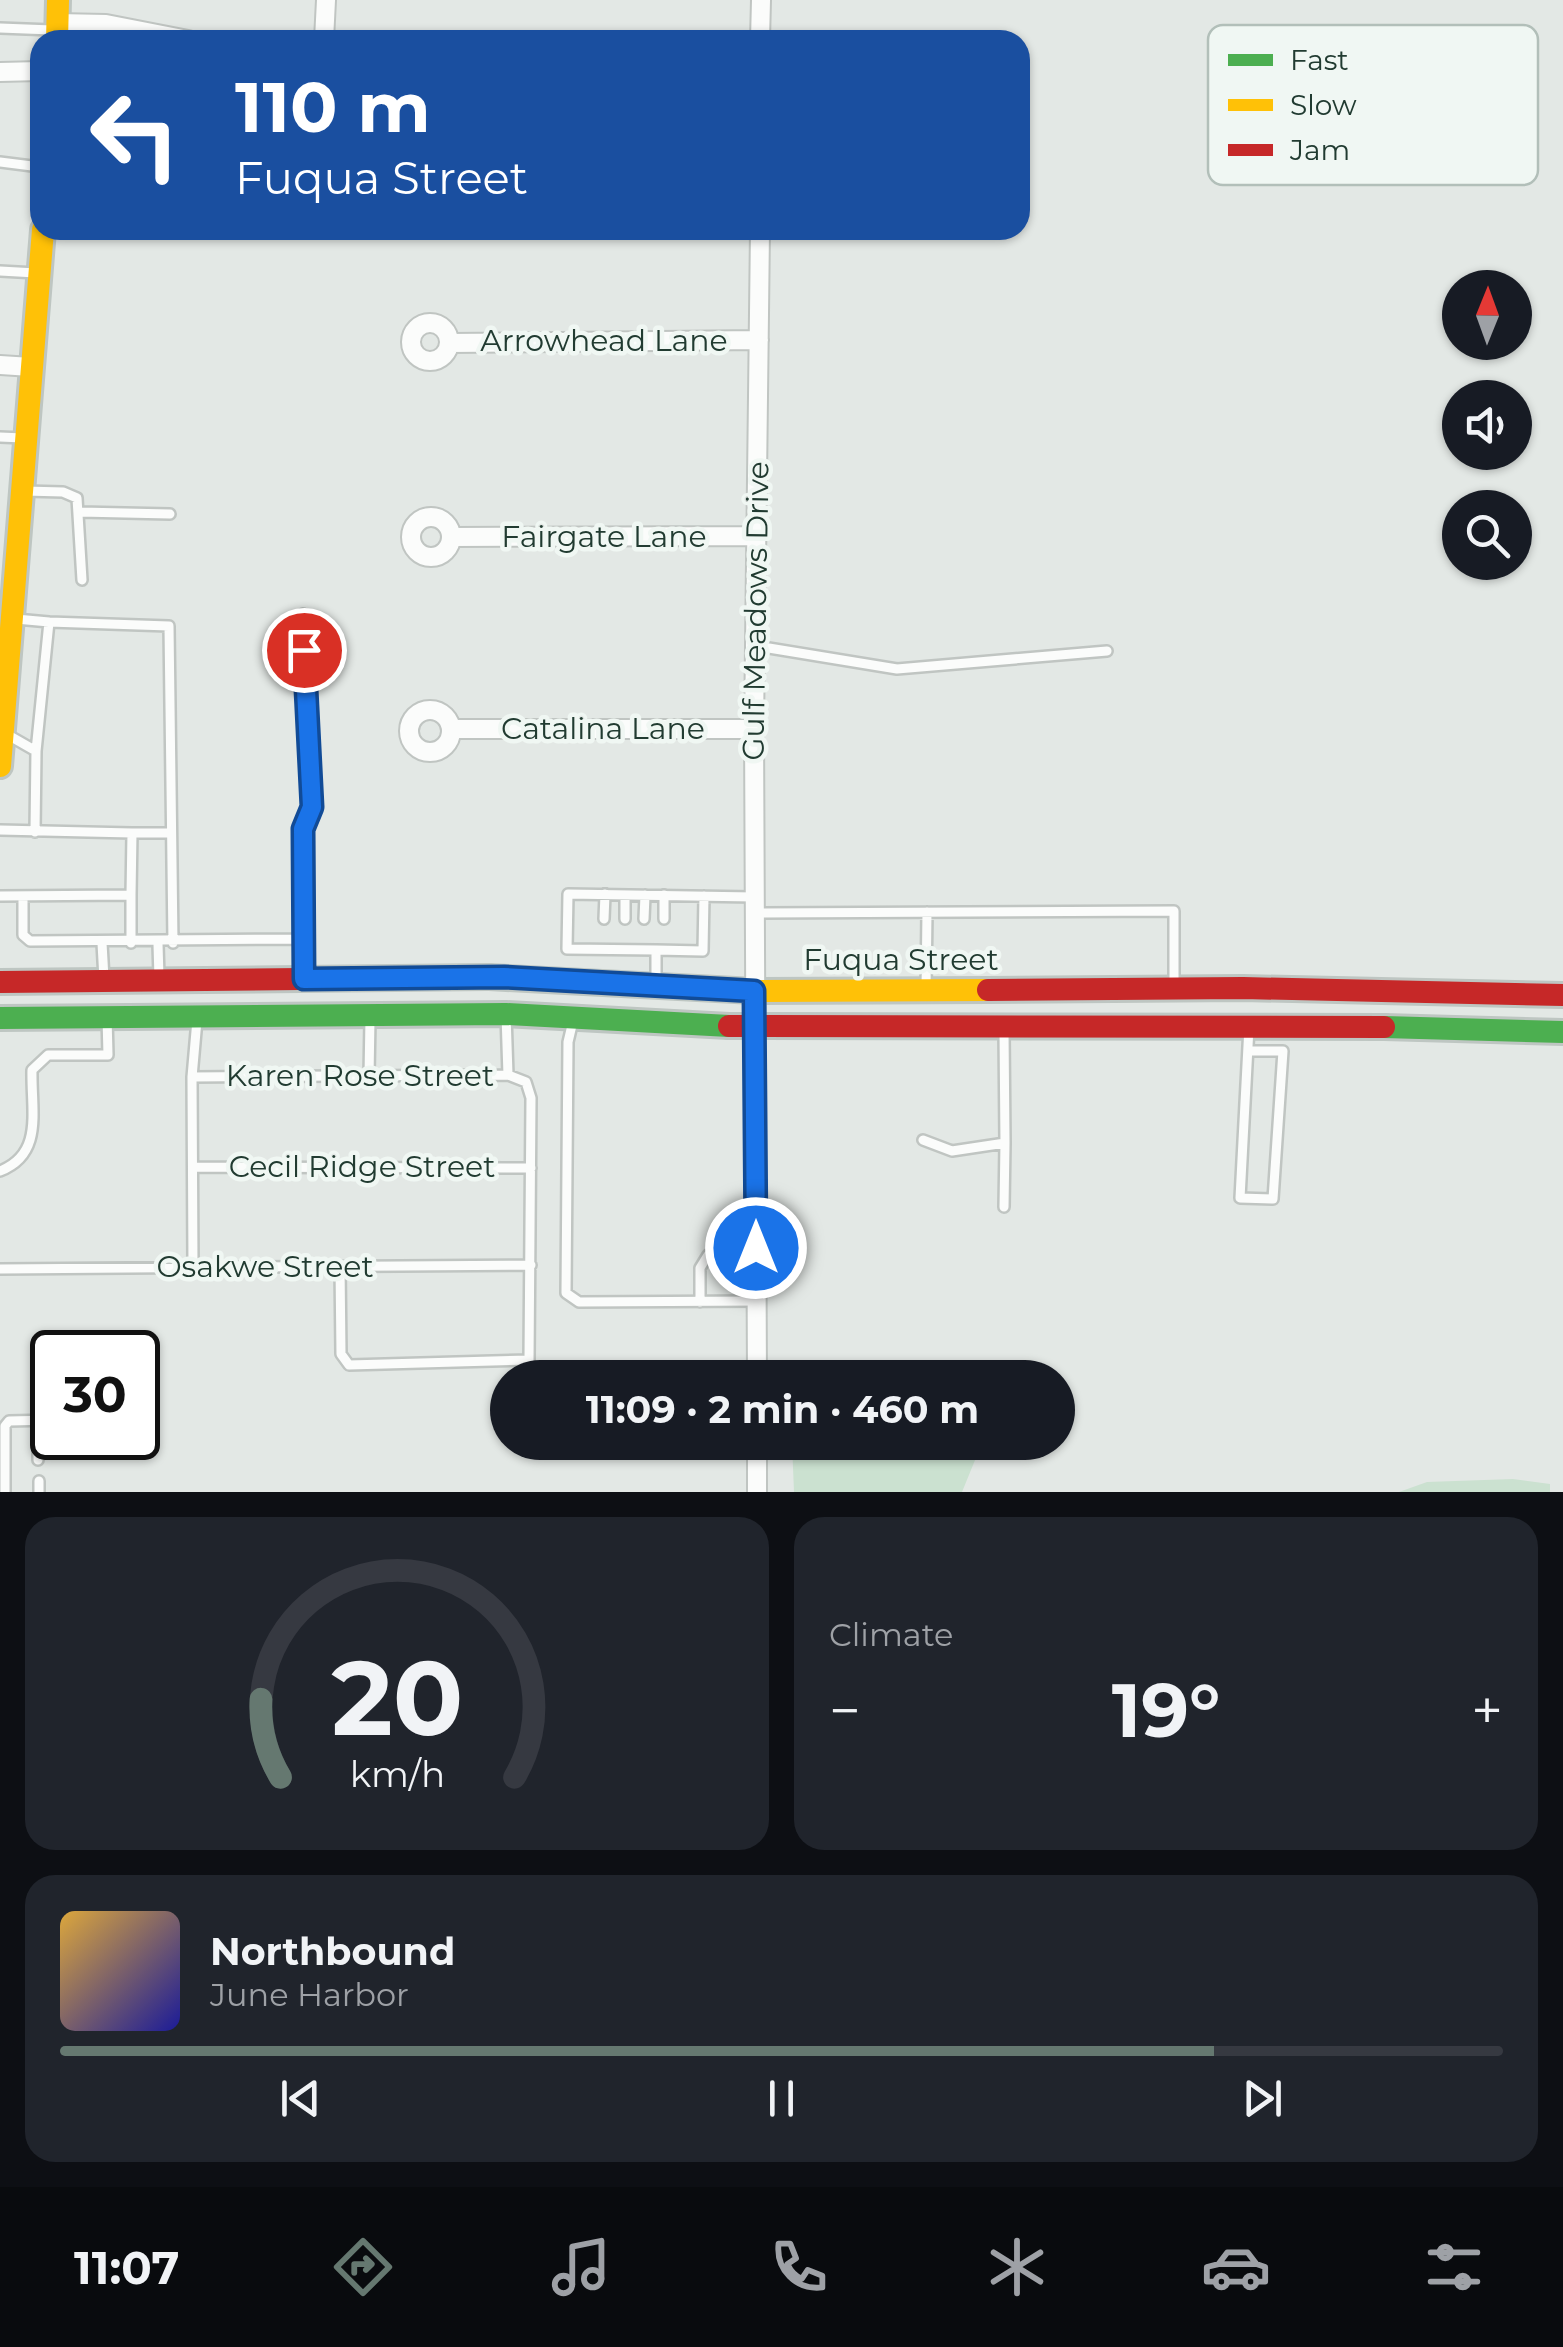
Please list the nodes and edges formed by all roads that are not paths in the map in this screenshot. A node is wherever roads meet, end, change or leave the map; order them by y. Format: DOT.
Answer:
graph roads {
  1 [pos="326,0"];
  2 [pos="761,0"];
  3 [pos="57,23"];
  4 [pos="0,28"];
  5 [pos="137,30"];
  6 [pos="324,30"];
  7 [pos="760,30"];
  8 [pos="30,71"];
  9 [pos="0,72"];
  10 [pos="0,162"];
  11 [pos="30,166"];
  12 [pos="41,240"];
  13 [pos="760,240"];
  14 [pos="0,271"];
  15 [pos="39,273"];
  16 [pos="759,340"];
  17 [pos="449,342"];
  18 [pos="0,365"];
  19 [pos="32,367"];
  20 [pos="0,437"];
  21 [pos="26,438"];
  22 [pos="22,491"];
  23 [pos="80,512"];
  24 [pos="170,514"];
  25 [pos="758,536"];
  26 [pos="451,538"];
  27 [pos="9,545"];
  28 [pos="82,580"];
  29 [pos="8,588"];
  30 [pos="303,614"];
  31 [pos="13,619"];
  32 [pos="49,622"];
  33 [pos="756,646"];
  34 [pos="1107,651"];
  35 [pos="451,729"];
  36 [pos="754,730"];
  37 [pos="3,732"];
  38 [pos="36,751"];
  39 [pos="0,766"];
  40 [pos="0,830"];
  41 [pos="35,832"];
  42 [pos="132,833"];
  43 [pos="171,834"];
  44 [pos="132,894"];
  45 [pos="605,894"];
  46 [pos="625,895"];
  47 [pos="644,895"];
  48 [pos="0,896"];
  49 [pos="23,896"];
  50 [pos="664,896"];
  51 [pos="704,896"];
  52 [pos="754,905"];
  53 [pos="927,912"];
  54 [pos="604,919"];
  55 [pos="624,919"];
  56 [pos="644,919"];
  57 [pos="664,919"];
  58 [pos="604,937"];
  59 [pos="624,937"];
  60 [pos="644,937"];
  61 [pos="663,937"];
  62 [pos="302,939"];
  63 [pos="173,942"];
  64 [pos="102,943"];
  65 [pos="131,944"];
  66 [pos="158,944"];
  67 [pos="604,950"];
  68 [pos="624,950"];
  69 [pos="644,950"];
  70 [pos="660,950"];
  71 [pos="504,977"];
  72 [pos="159,978"];
  73 [pos="104,979"];
  74 [pos="251,979"];
  75 [pos="304,979"];
  76 [pos="0,982"];
  77 [pos="656,985"];
  78 [pos="1174,988"];
  79 [pos="1243,988"];
  80 [pos="926,990"];
  81 [pos="1004,990"];
  82 [pos="754,991"];
  83 [pos="1478,993"];
  84 [pos="1563,995"];
  85 [pos="506,1014"];
  86 [pos="250,1016"];
  87 [pos="370,1016"];
  88 [pos="107,1017"];
  89 [pos="197,1017"];
  90 [pos="0,1018"];
  91 [pos="574,1018"];
  92 [pos="1249,1026"];
  93 [pos="758,1028"];
  94 [pos="1004,1028"];
  95 [pos="1478,1032"];
  96 [pos="1563,1032"];
  97 [pos="1248,1050"];
  98 [pos="192,1076"];
  99 [pos="370,1076"];
  100 [pos="508,1076"];
  101 [pos="923,1140"];
  102 [pos="1005,1143"];
  103 [pos="192,1167"];
  104 [pos="531,1168"];
  105 [pos="0,1171"];
  106 [pos="1004,1207"];
  107 [pos="756,1248"];
  108 [pos="531,1265"];
  109 [pos="340,1266"];
  110 [pos="193,1267"];
  111 [pos="0,1269"];
  112 [pos="700,1302"];
  113 [pos="758,1302"];
  114 [pos="757,1360"];
  115 [pos="30,1420"];
  116 [pos="757,1460"];
  117 [pos="2,1468"];
  118 [pos="4,1492"];
  119 [pos="757,1492"];
  1 -- 6 [label="street"];
  2 -- 7 [label="street"];
  3 -- 4 [label="lane"];
  3 -- 5 [label="street"];
  8 -- 9 [label="street"];
  10 -- 11 [label="lane"];
  12 -- 15 [label="main road"];
  13 -- 16 [label="street, Gulf Meadows Drive"];
  14 -- 15 [label="lane"];
  15 -- 19 [label="main road"];
  16 -- 17 [label="street, Arrowhead Lane"];
  16 -- 25 [label="street, Gulf Meadows Drive"];
  18 -- 19 [label="street"];
  19 -- 21 [label="main road"];
  20 -- 21 [label="lane"];
  21 -- 22 [label="main road"];
  22 -- 23 [label="lane"];
  22 -- 27 [label="main road"];
  23 -- 24 [label="lane"];
  23 -- 28 [label="lane"];
  25 -- 26 [label="street, Fairgate Lane"];
  25 -- 33 [label="street, Gulf Meadows Drive"];
  27 -- 29 [label="main road"];
  29 -- 31 [label="main road"];
  30 -- 62 [label="lane"];
  31 -- 32 [label="lane"];
  31 -- 37 [label="main road"];
  32 -- 38 [label="lane"];
  32 -- 43 [label="lane"];
  33 -- 34 [label="lane"];
  33 -- 36 [label="street, Gulf Meadows Drive"];
  35 -- 36 [label="street, Catalina Lane"];
  36 -- 52 [label="street, Gulf Meadows Drive"];
  37 -- 38 [label="lane"];
  37 -- 39 [label="main road"];
  38 -- 41 [label="lane"];
  40 -- 41 [label="lane"];
  41 -- 42 [label="lane"];
  42 -- 43 [label="lane"];
  42 -- 44 [label="lane"];
  43 -- 63 [label="lane"];
  44 -- 49 [label="lane"];
  44 -- 65 [label="lane"];
  45 -- 46 [label="lane"];
  45 -- 54 [label="lane"];
  45 -- 67 [label="lane"];
  46 -- 47 [label="lane"];
  46 -- 55 [label="lane"];
  47 -- 50 [label="lane"];
  47 -- 56 [label="lane"];
  48 -- 49 [label="lane"];
  49 -- 64 [label="lane"];
  50 -- 51 [label="lane"];
  50 -- 57 [label="lane"];
  51 -- 52 [label="lane"];
  51 -- 70 [label="lane"];
  52 -- 53 [label="lane"];
  52 -- 82 [label="street, Gulf Meadows Drive"];
  53 -- 78 [label="lane"];
  53 -- 80 [label="lane"];
  58 -- 67 [label="lane"];
  59 -- 68 [label="lane"];
  60 -- 69 [label="lane"];
  61 -- 70 [label="lane"];
  62 -- 63 [label="lane"];
  62 -- 75 [label="lane"];
  63 -- 66 [label="lane"];
  64 -- 65 [label="lane"];
  64 -- 73 [label="lane"];
  65 -- 66 [label="lane"];
  66 -- 72 [label="lane"];
  67 -- 68 [label="lane"];
  68 -- 69 [label="lane"];
  69 -- 70 [label="lane"];
  70 -- 77 [label="lane"];
  71 -- 75 [label="main road, Fuqua Street"];
  71 -- 77 [label="main road, Fuqua Street"];
  71 -- 85 [label="main road"];
  72 -- 73 [label="main road, Fuqua Street"];
  72 -- 74 [label="main road, Fuqua Street"];
  73 -- 76 [label="main road, Fuqua Street"];
  74 -- 75 [label="main road, Fuqua Street"];
  74 -- 86 [label="main road"];
  77 -- 82 [label="main road, Fuqua Street"];
  78 -- 79 [label="main road, Fuqua Street"];
  78 -- 81 [label="main road, Fuqua Street"];
  79 -- 83 [label="main road, Fuqua Street"];
  79 -- 92 [label="main road"];
  80 -- 81 [label="main road, Fuqua Street"];
  80 -- 82 [label="main road, Fuqua Street"];
  81 -- 94 [label="main road"];
  82 -- 93 [label="street, Gulf Meadows Drive"];
  83 -- 84 [label="main road, Fuqua Street"];
  83 -- 95 [label="main road"];
  85 -- 87 [label="main road"];
  85 -- 91 [label="main road"];
  85 -- 100 [label="lane"];
  86 -- 87 [label="main road"];
  86 -- 89 [label="main road"];
  87 -- 99 [label="lane"];
  88 -- 89 [label="main road"];
  88 -- 90 [label="main road"];
  88 -- 105 [label="lane"];
  89 -- 98 [label="lane"];
  91 -- 93 [label="main road"];
  91 -- 112 [label="lane"];
  92 -- 94 [label="main road"];
  92 -- 95 [label="main road"];
  92 -- 97 [label="lane"];
  93 -- 94 [label="main road"];
  93 -- 107 [label="street, Gulf Meadows Drive"];
  94 -- 102 [label="lane"];
  95 -- 96 [label="main road"];
  97 -- 97 [label="lane"];
  98 -- 99 [label="lane, Karen Rose Street"];
  98 -- 103 [label="lane"];
  99 -- 100 [label="lane, Karen Rose Street"];
  100 -- 104 [label="lane, Karen Rose Street"];
  101 -- 102 [label="lane"];
  102 -- 106 [label="lane"];
  103 -- 104 [label="lane, Cecil Ridge Street"];
  103 -- 110 [label="lane"];
  104 -- 108 [label="lane"];
  107 -- 112 [label="lane"];
  107 -- 113 [label="street, Gulf Meadows Drive"];
  108 -- 109 [label="lane, Osakwe Street"];
  108 -- 109 [label="lane"];
  109 -- 110 [label="lane, Osakwe Street"];
  110 -- 111 [label="lane, Osakwe Street"];
  112 -- 113 [label="lane"];
  113 -- 114 [label="street, Gulf Meadows Drive"];
  115 -- 117 [label="lane"];
  116 -- 119 [label="street"];
  117 -- 118 [label="lane"];
}
